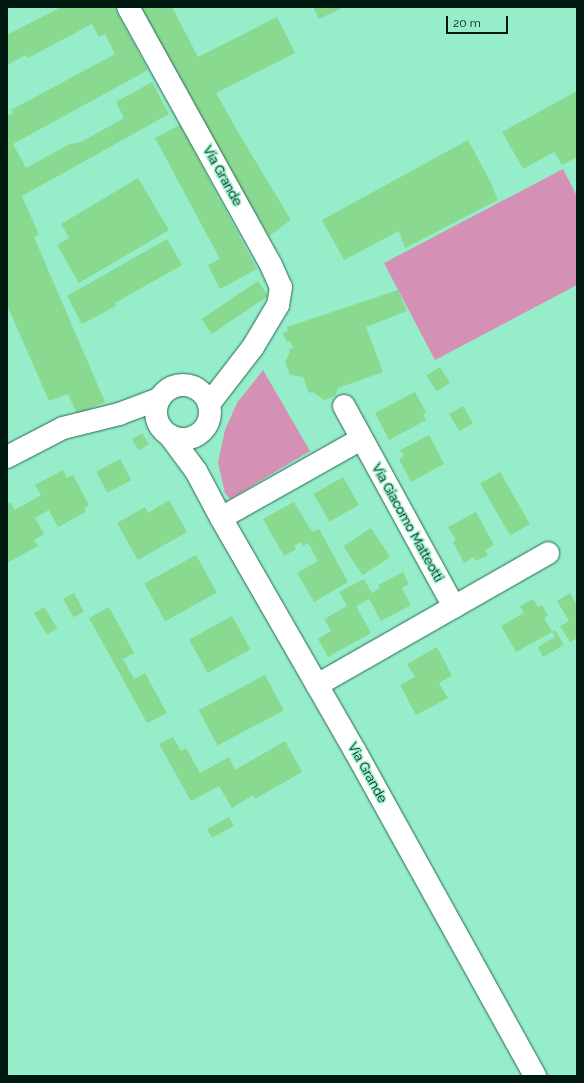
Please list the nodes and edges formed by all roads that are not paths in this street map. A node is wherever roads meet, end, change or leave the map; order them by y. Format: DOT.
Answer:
graph roads {
  1 [pos="128,7"];
  2 [pos="204,406"];
  3 [pos="344,406"];
  4 [pos="162,418"];
  5 [pos="361,438"];
  6 [pos="7,457"];
  7 [pos="196,471"];
  8 [pos="221,518"];
  9 [pos="548,552"];
  10 [pos="454,607"];
  11 [pos="317,685"];
  12 [pos="535,1076"];
  1 -- 2 [label="street, Via Grande"];
  2 -- 4 [label="street, Via Grande"];
  2 -- 4 [label="street"];
  2 -- 7 [label="street"];
  3 -- 5 [label="street, Via Giacomo Matteotti"];
  4 -- 6 [label="street"];
  4 -- 7 [label="street, Via Grande"];
  5 -- 8 [label="street"];
  5 -- 10 [label="street, Via Giacomo Matteotti"];
  7 -- 8 [label="street, Via Grande"];
  8 -- 11 [label="street, Via Grande"];
  9 -- 10 [label="street"];
  10 -- 11 [label="street"];
  11 -- 12 [label="street, Via Grande"];
}
